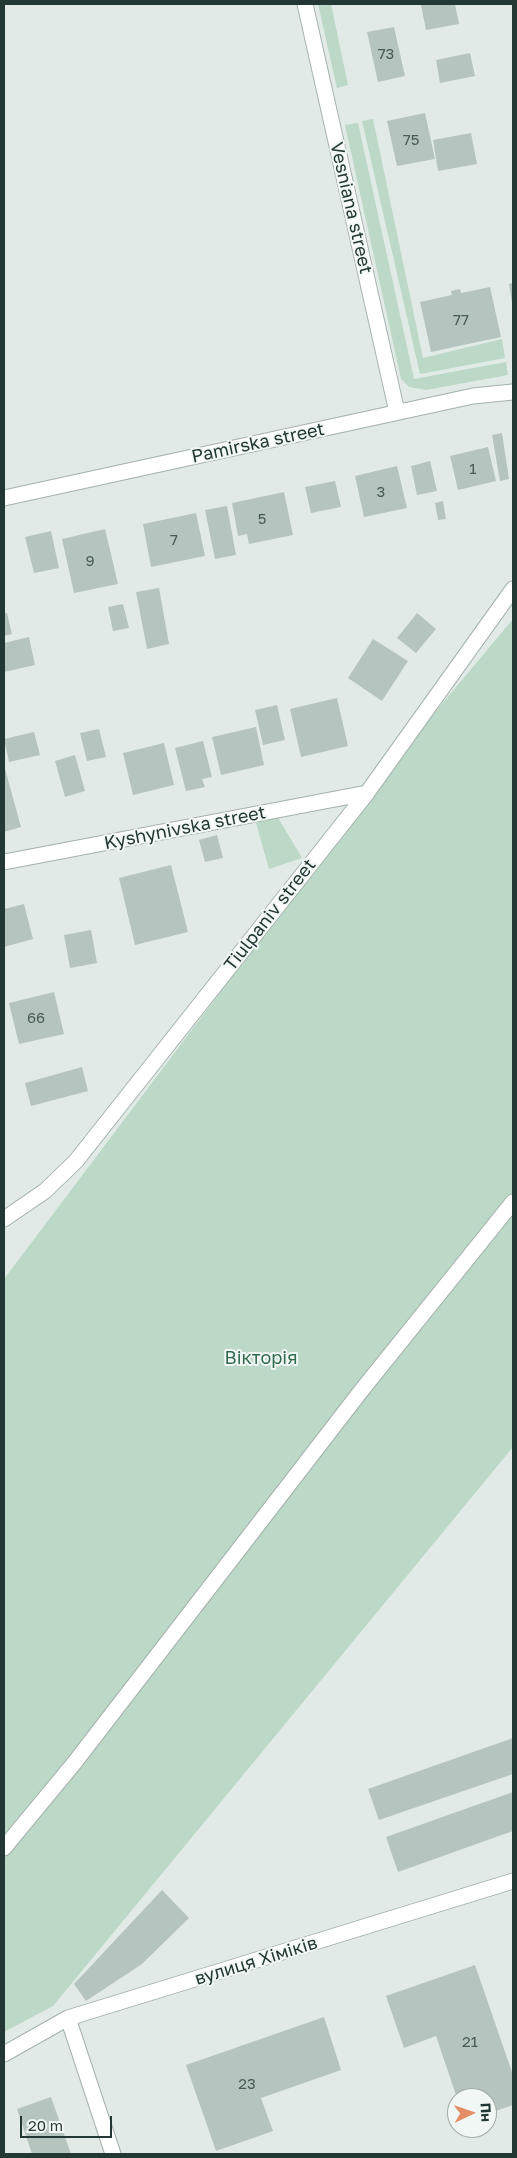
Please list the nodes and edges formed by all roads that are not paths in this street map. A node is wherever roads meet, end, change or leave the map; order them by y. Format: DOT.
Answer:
graph roads {
  1 [pos="305,4"];
  2 [pos="513,392"];
  3 [pos="397,412"];
  4 [pos="4,498"];
  5 [pos="513,588"];
  6 [pos="367,793"];
  7 [pos="4,862"];
  8 [pos="513,1202"];
  9 [pos="4,1219"];
  10 [pos="4,1848"];
  11 [pos="513,1881"];
  12 [pos="68,2018"];
  13 [pos="4,2054"];
  14 [pos="113,2154"];
  1 -- 3 [label="street, Vesniana street"];
  2 -- 3 [label="street, Pamirska street"];
  3 -- 4 [label="street, Pamirska street"];
  5 -- 6 [label="street, Tiulpaniv street"];
  6 -- 7 [label="street, Kyshynivska street"];
  6 -- 9 [label="street, Tiulpaniv street"];
  8 -- 10 [label="street"];
  11 -- 12 [label="street, вулиця Хіміків"];
  12 -- 13 [label="street, вулиця Хіміків"];
  12 -- 14 [label="street"];
}
